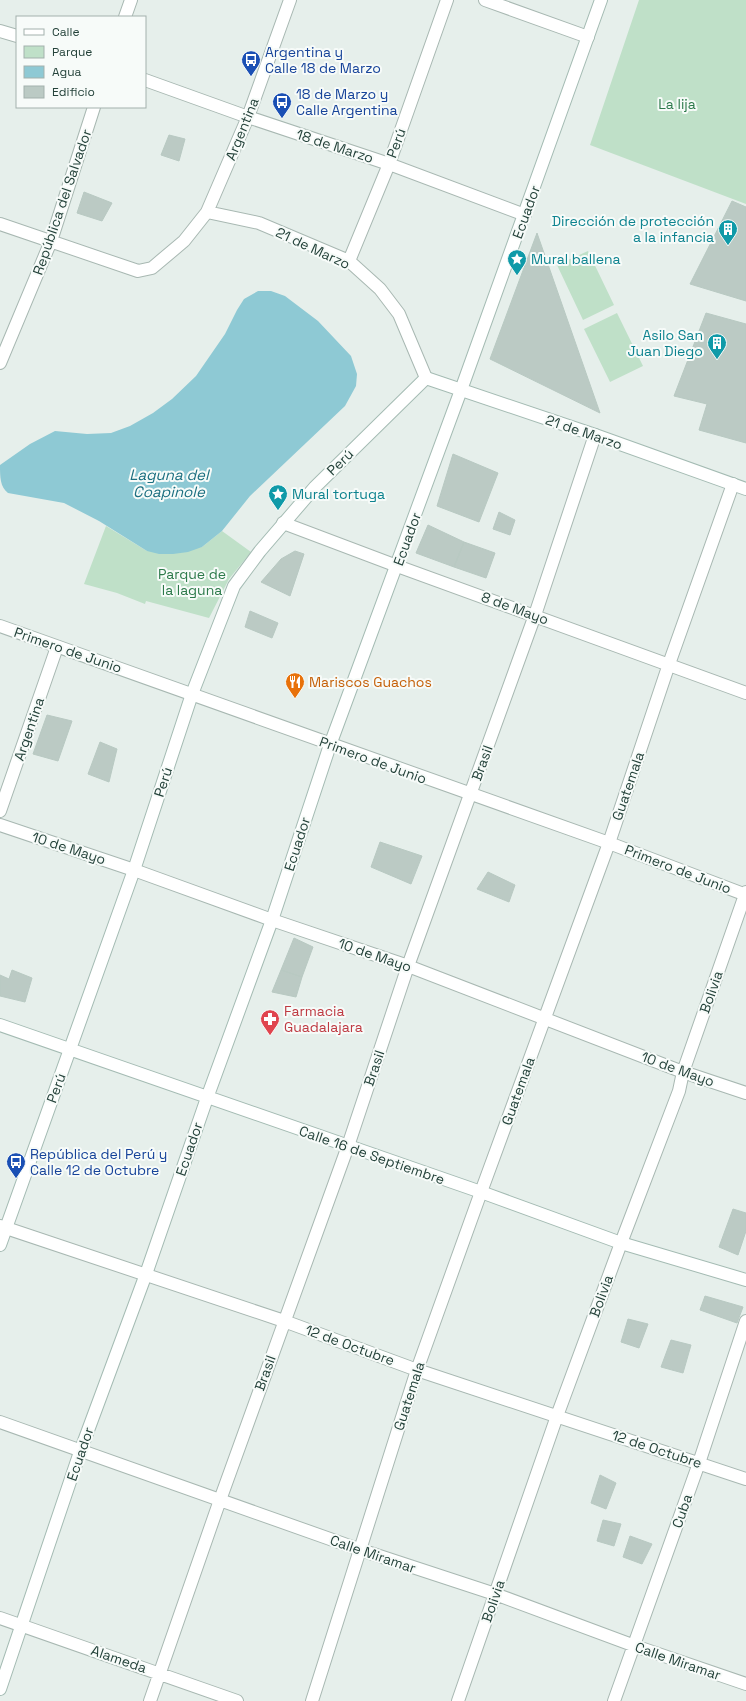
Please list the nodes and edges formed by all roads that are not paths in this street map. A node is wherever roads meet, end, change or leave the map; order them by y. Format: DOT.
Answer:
graph roads {
  1 [pos="131,0"];
  2 [pos="290,0"];
  3 [pos="447,0"];
  4 [pos="485,0"];
  5 [pos="601,0"];
  6 [pos="125,16"];
  7 [pos="0,30"];
  8 [pos="16,36"];
  9 [pos="588,37"];
  10 [pos="146,80"];
  11 [pos="94,108"];
  12 [pos="248,117"];
  13 [pos="388,164"];
  14 [pos="207,212"];
  15 [pos="525,215"];
  16 [pos="0,224"];
  17 [pos="51,241"];
  18 [pos="349,261"];
  19 [pos="0,363"];
  20 [pos="426,378"];
  21 [pos="461,390"];
  22 [pos="595,435"];
  23 [pos="733,484"];
  24 [pos="746,489"];
  25 [pos="283,523"];
  26 [pos="397,566"];
  27 [pos="535,615"];
  28 [pos="0,626"];
  29 [pos="57,647"];
  30 [pos="669,664"];
  31 [pos="746,693"];
  32 [pos="192,694"];
  33 [pos="330,745"];
  34 [pos="470,795"];
  35 [pos="0,811"];
  36 [pos="0,825"];
  37 [pos="609,843"];
  38 [pos="134,870"];
  39 [pos="746,894"];
  40 [pos="272,920"];
  41 [pos="408,966"];
  42 [pos="545,1018"];
  43 [pos="0,1025"];
  44 [pos="70,1050"];
  45 [pos="683,1072"];
  46 [pos="746,1092"];
  47 [pos="207,1098"];
  48 [pos="348,1146"];
  49 [pos="481,1192"];
  50 [pos="3,1227"];
  51 [pos="620,1242"];
  52 [pos="0,1245"];
  53 [pos="146,1274"];
  54 [pos="746,1280"];
  55 [pos="284,1321"];
  56 [pos="746,1321"];
  57 [pos="417,1370"];
  58 [pos="557,1416"];
  59 [pos="0,1422"];
  60 [pos="80,1452"];
  61 [pos="699,1463"];
  62 [pos="746,1479"];
  63 [pos="220,1500"];
  64 [pos="361,1550"];
  65 [pos="495,1594"];
  66 [pos="0,1618"];
  67 [pos="22,1626"];
  68 [pos="635,1646"];
  69 [pos="160,1673"];
  70 [pos="746,1684"];
  71 [pos="0,1690"];
  72 [pos="150,1701"];
  73 [pos="237,1701"];
  74 [pos="312,1701"];
  75 [pos="458,1701"];
  76 [pos="614,1701"];
  1 -- 6 [label="street"];
  2 -- 12 [label="street, Argentina"];
  3 -- 13 [label="street, Perú"];
  4 -- 9 [label="street"];
  5 -- 9 [label="street, Ecuador"];
  7 -- 8 [label="street"];
  9 -- 15 [label="street, Ecuador"];
  10 -- 12 [label="street, 18 de Marzo"];
  11 -- 17 [label="street, República del Salvador"];
  12 -- 13 [label="street, 18 de Marzo"];
  12 -- 14 [label="street, Argentina"];
  13 -- 15 [label="street, 18 de Marzo"];
  13 -- 18 [label="street, Perú"];
  14 -- 17 [label="street"];
  14 -- 18 [label="street, 21 de Marzo"];
  15 -- 21 [label="street, Ecuador"];
  16 -- 17 [label="street"];
  17 -- 19 [label="street, República del Salvador"];
  18 -- 20 [label="street, 21 de Marzo"];
  20 -- 21 [label="street, 21 de Marzo"];
  20 -- 25 [label="street, Perú"];
  21 -- 22 [label="street, 21 de Marzo"];
  21 -- 26 [label="street, Ecuador"];
  22 -- 23 [label="street, 21 de Marzo"];
  22 -- 27 [label="street, Brasil"];
  23 -- 24 [label="street, 21 de Marzo"];
  23 -- 30 [label="street, Guatemala"];
  25 -- 26 [label="street, 8 de Mayo"];
  25 -- 32 [label="street, Perú"];
  26 -- 27 [label="street, 8 de Mayo"];
  26 -- 33 [label="street, Ecuador"];
  27 -- 30 [label="street, 8 de Mayo"];
  27 -- 34 [label="street, Brasil"];
  28 -- 29 [label="street, Primero de Junio"];
  29 -- 32 [label="street, Primero de Junio"];
  29 -- 35 [label="street, Argentina"];
  30 -- 31 [label="street, 8 de Mayo"];
  30 -- 37 [label="street, Guatemala"];
  32 -- 33 [label="street, Primero de Junio"];
  32 -- 38 [label="street, Perú"];
  33 -- 34 [label="street, Primero de Junio"];
  33 -- 40 [label="street, Ecuador"];
  34 -- 37 [label="street, Primero de Junio"];
  34 -- 41 [label="street, Brasil"];
  36 -- 38 [label="street, 10 de Mayo"];
  37 -- 39 [label="street, Primero de Junio"];
  37 -- 42 [label="street, Guatemala"];
  38 -- 40 [label="street, 10 de Mayo"];
  38 -- 44 [label="street, Perú"];
  39 -- 45 [label="street, Bolivia"];
  40 -- 41 [label="street, 10 de Mayo"];
  40 -- 47 [label="street, Ecuador"];
  41 -- 42 [label="street, 10 de Mayo"];
  41 -- 48 [label="street, Brasil"];
  42 -- 45 [label="street, 10 de Mayo"];
  42 -- 49 [label="street, Guatemala"];
  43 -- 44 [label="street, Calle 16 de Septiembre"];
  44 -- 47 [label="street, Calle 16 de Septiembre"];
  44 -- 50 [label="street, Perú"];
  45 -- 46 [label="street, 10 de Mayo"];
  45 -- 51 [label="street, Bolivia"];
  47 -- 48 [label="street, Calle 16 de Septiembre"];
  47 -- 53 [label="street, Ecuador"];
  48 -- 49 [label="street, Calle 16 de Septiembre"];
  48 -- 55 [label="street, Brasil"];
  49 -- 51 [label="street, Calle 16 de Septiembre"];
  49 -- 57 [label="street, Guatemala"];
  50 -- 52 [label="street, Perú"];
  50 -- 53 [label="street, 12 de Octubre"];
  51 -- 54 [label="street, Calle 16 de Septiembre"];
  51 -- 58 [label="street, Bolivia"];
  53 -- 55 [label="street, 12 de Octubre"];
  53 -- 60 [label="street, Ecuador"];
  55 -- 57 [label="street, 12 de Octubre"];
  55 -- 63 [label="street, Brasil"];
  56 -- 61 [label="street, Cuba"];
  57 -- 58 [label="street, 12 de Octubre"];
  57 -- 64 [label="street, Guatemala"];
  58 -- 61 [label="street, 12 de Octubre"];
  58 -- 65 [label="street, Bolivia"];
  59 -- 60 [label="street, Calle Miramar"];
  60 -- 63 [label="street, Calle Miramar"];
  60 -- 67 [label="street, Ecuador"];
  61 -- 62 [label="street, 12 de Octubre"];
  61 -- 68 [label="street, Cuba"];
  63 -- 64 [label="street, Calle Miramar"];
  63 -- 69 [label="street, Brasil"];
  64 -- 65 [label="street, Calle Miramar"];
  64 -- 74 [label="street, Guatemala"];
  65 -- 68 [label="street, Calle Miramar"];
  65 -- 75 [label="street, Bolivia"];
  66 -- 67 [label="street, Alameda"];
  67 -- 69 [label="street, Alameda"];
  67 -- 71 [label="street, Ecuador"];
  68 -- 70 [label="street, Calle Miramar"];
  68 -- 76 [label="street, Cuba"];
  69 -- 72 [label="street, Brasil"];
  69 -- 73 [label="street, Alameda"];
}
